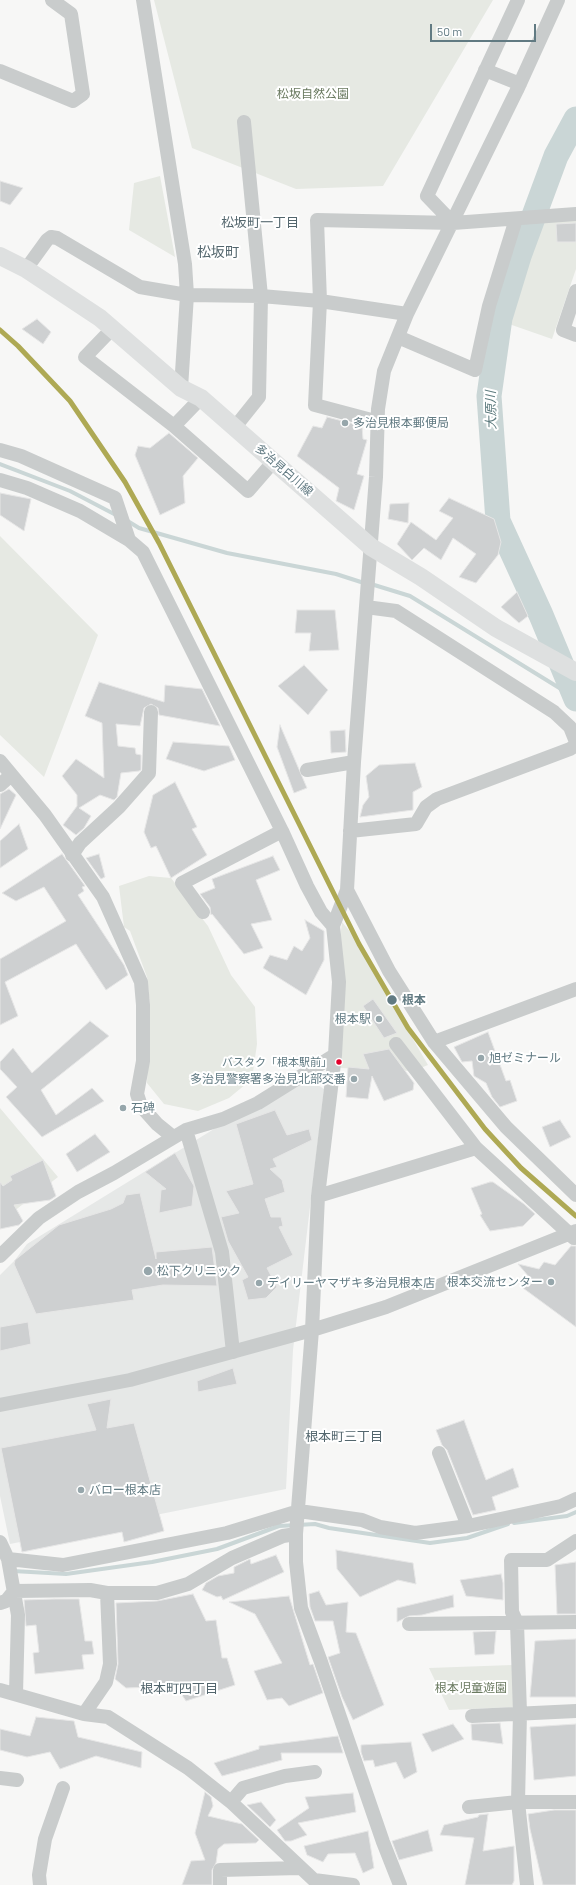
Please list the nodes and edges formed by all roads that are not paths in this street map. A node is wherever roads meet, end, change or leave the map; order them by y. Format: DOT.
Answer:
graph roads {
  1 [pos="52,0"];
  2 [pos="143,0"];
  3 [pos="518,0"];
  4 [pos="558,0"];
  5 [pos="485,70"];
  6 [pos="0,71"];
  7 [pos="520,84"];
  8 [pos="244,122"];
  9 [pos="576,214"];
  10 [pos="516,220"];
  11 [pos="453,223"];
  12 [pos="0,256"];
  13 [pos="26,269"];
  14 [pos="576,291"];
  15 [pos="187,295"];
  16 [pos="260,296"];
  17 [pos="320,301"];
  18 [pos="407,314"];
  19 [pos="112,329"];
  20 [pos="576,335"];
  21 [pos="398,336"];
  22 [pos="181,388"];
  23 [pos="201,398"];
  24 [pos="379,422"];
  25 [pos="174,426"];
  26 [pos="235,427"];
  27 [pos="0,450"];
  28 [pos="274,461"];
  29 [pos="0,480"];
  30 [pos="129,540"];
  31 [pos="371,547"];
  32 [pos="367,603"];
  33 [pos="576,672"];
  34 [pos="151,712"];
  35 [pos="576,742"];
  36 [pos="576,745"];
  37 [pos="0,761"];
  38 [pos="354,762"];
  39 [pos="307,770"];
  40 [pos="11,775"];
  41 [pos="0,785"];
  42 [pos="282,831"];
  43 [pos="350,831"];
  44 [pos="72,854"];
  45 [pos="347,890"];
  46 [pos="204,912"];
  47 [pos="333,926"];
  48 [pos="576,989"];
  49 [pos="434,1042"];
  50 [pos="396,1044"];
  51 [pos="335,1055"];
  52 [pos="186,1130"];
  53 [pos="173,1137"];
  54 [pos="476,1148"];
  55 [pos="576,1195"];
  56 [pos="318,1196"];
  57 [pos="574,1235"];
  58 [pos="0,1256"];
  59 [pos="312,1330"];
  60 [pos="233,1352"];
  61 [pos="0,1405"];
  62 [pos="439,1453"];
  63 [pos="576,1499"];
  64 [pos="298,1511"];
  65 [pos="468,1526"];
  66 [pos="296,1534"];
  67 [pos="576,1541"];
  68 [pos="0,1542"];
  69 [pos="8,1559"];
  70 [pos="14,1590"];
  71 [pos="107,1593"];
  72 [pos="0,1603"];
  73 [pos="576,1622"];
  74 [pos="517,1623"];
  75 [pos="409,1624"];
  76 [pos="0,1690"];
  77 [pos="16,1694"];
  78 [pos="576,1711"];
  79 [pos="520,1713"];
  80 [pos="84,1714"];
  81 [pos="472,1716"];
  82 [pos="315,1772"];
  83 [pos="0,1778"];
  84 [pos="17,1780"];
  85 [pos="63,1788"];
  86 [pos="231,1802"];
  87 [pos="518,1802"];
  88 [pos="576,1802"];
  89 [pos="468,1807"];
  90 [pos="299,1868"];
  91 [pos="312,1882"];
  92 [pos="40,1885"];
  93 [pos="220,1885"];
  94 [pos="353,1885"];
  95 [pos="400,1885"];
  96 [pos="527,1885"];
  1 -- 6 [label="street"];
  2 -- 15 [label="street"];
  3 -- 5 [label="street"];
  4 -- 7 [label="street"];
  5 -- 7 [label="street"];
  5 -- 11 [label="street"];
  7 -- 11 [label="street"];
  8 -- 16 [label="street"];
  9 -- 10 [label="street"];
  10 -- 11 [label="street"];
  10 -- 21 [label="street"];
  11 -- 17 [label="street"];
  11 -- 18 [label="street"];
  12 -- 13 [label="main road, 多治見白川線"];
  13 -- 15 [label="street"];
  13 -- 19 [label="main road, 多治見白川線"];
  14 -- 20 [label="street"];
  15 -- 16 [label="street"];
  15 -- 22 [label="street"];
  16 -- 17 [label="street"];
  16 -- 26 [label="street"];
  17 -- 18 [label="street"];
  17 -- 24 [label="street"];
  18 -- 21 [label="street"];
  19 -- 22 [label="main road, 多治見白川線"];
  19 -- 25 [label="street"];
  21 -- 24 [label="street"];
  22 -- 23 [label="main road, 多治見白川線"];
  23 -- 25 [label="street"];
  23 -- 26 [label="main road, 多治見白川線"];
  24 -- 31 [label="street"];
  25 -- 28 [label="street"];
  26 -- 28 [label="main road, 多治見白川線"];
  27 -- 30 [label="street"];
  28 -- 31 [label="main road, 多治見白川線"];
  29 -- 30 [label="street"];
  30 -- 42 [label="street"];
  31 -- 32 [label="street"];
  31 -- 33 [label="main road, 多治見白川線"];
  32 -- 35 [label="street"];
  32 -- 38 [label="street"];
  34 -- 44 [label="street"];
  36 -- 43 [label="street"];
  37 -- 40 [label="street"];
  38 -- 39 [label="street"];
  38 -- 43 [label="street"];
  40 -- 41 [label="street"];
  40 -- 44 [label="street"];
  42 -- 46 [label="street"];
  42 -- 47 [label="street"];
  43 -- 45 [label="street"];
  44 -- 53 [label="street"];
  45 -- 47 [label="street"];
  45 -- 49 [label="street"];
  47 -- 51 [label="street"];
  48 -- 49 [label="street"];
  49 -- 55 [label="street"];
  50 -- 54 [label="street"];
  51 -- 52 [label="street"];
  51 -- 56 [label="street"];
  52 -- 53 [label="street"];
  52 -- 60 [label="street"];
  53 -- 58 [label="street"];
  54 -- 56 [label="street"];
  54 -- 57 [label="street"];
  56 -- 59 [label="street"];
  57 -- 59 [label="street"];
  59 -- 60 [label="street"];
  59 -- 64 [label="street"];
  60 -- 61 [label="street"];
  62 -- 65 [label="street"];
  63 -- 65 [label="street"];
  64 -- 65 [label="street"];
  64 -- 66 [label="street"];
  64 -- 69 [label="street"];
  66 -- 71 [label="street"];
  66 -- 95 [label="street"];
  67 -- 74 [label="street"];
  68 -- 69 [label="street"];
  69 -- 70 [label="street"];
  70 -- 71 [label="street"];
  70 -- 72 [label="street"];
  70 -- 77 [label="street"];
  71 -- 80 [label="street"];
  73 -- 74 [label="street"];
  74 -- 75 [label="street"];
  74 -- 79 [label="street"];
  76 -- 77 [label="street"];
  77 -- 80 [label="street"];
  78 -- 79 [label="street"];
  79 -- 81 [label="street"];
  79 -- 87 [label="street"];
  80 -- 86 [label="street"];
  82 -- 86 [label="street"];
  83 -- 84 [label="street"];
  85 -- 92 [label="street"];
  86 -- 90 [label="street"];
  87 -- 88 [label="street"];
  87 -- 89 [label="street"];
  87 -- 96 [label="street"];
  90 -- 91 [label="street"];
  90 -- 93 [label="street"];
  91 -- 94 [label="street"];
}
